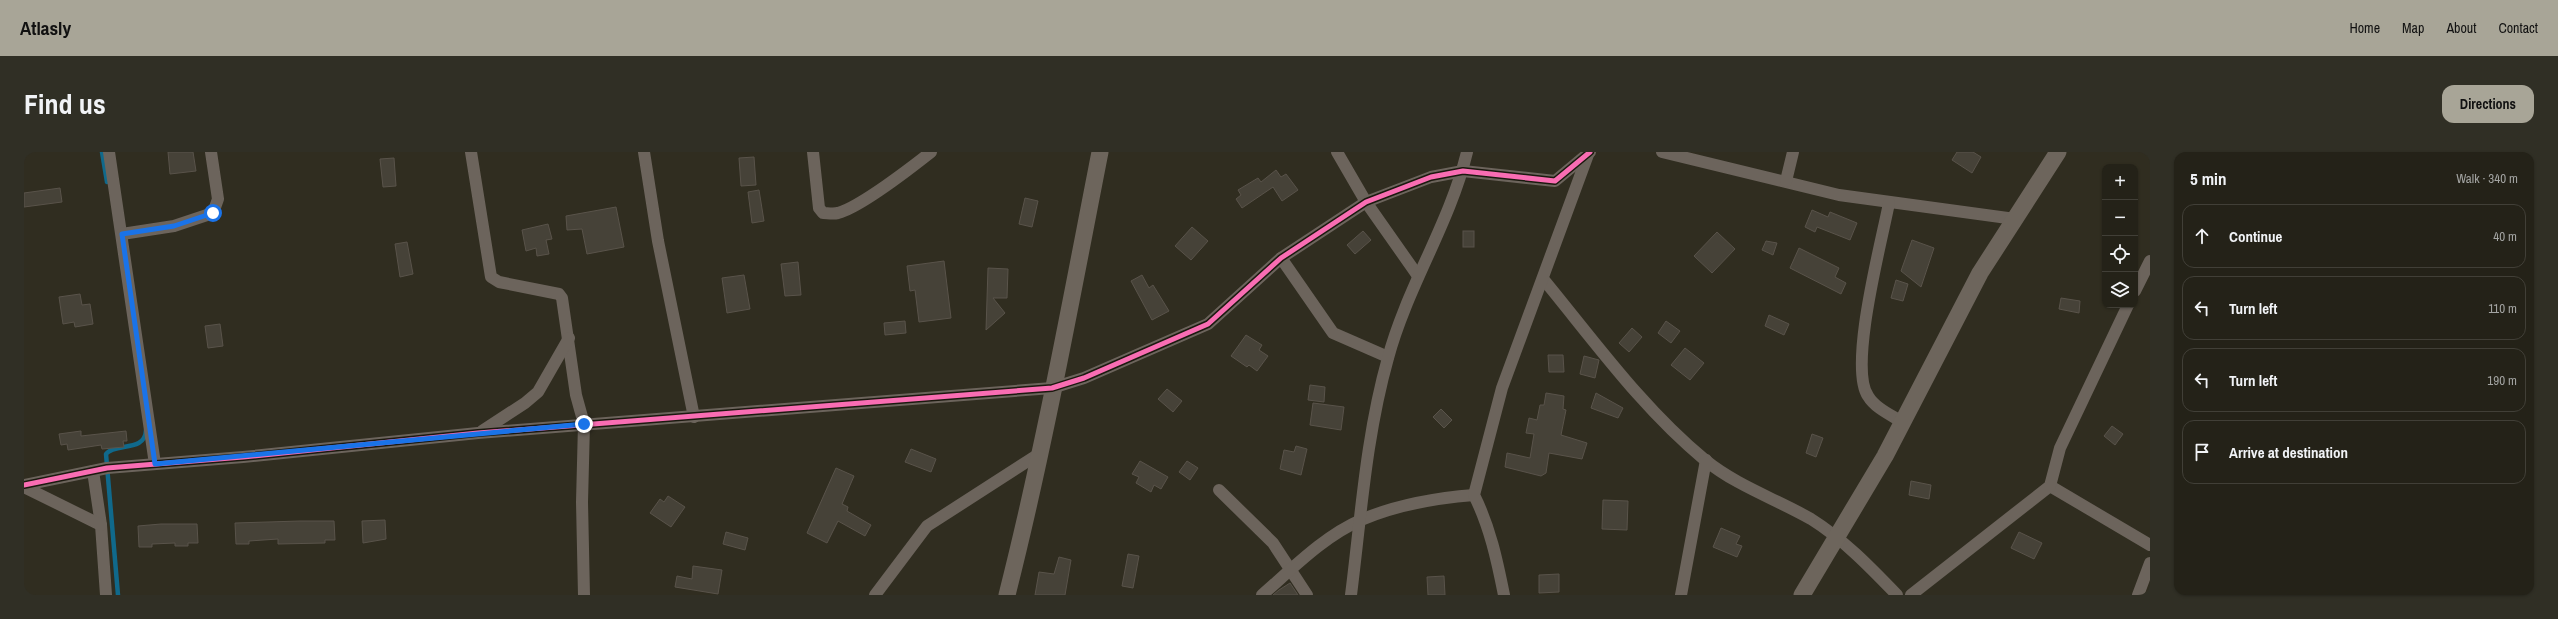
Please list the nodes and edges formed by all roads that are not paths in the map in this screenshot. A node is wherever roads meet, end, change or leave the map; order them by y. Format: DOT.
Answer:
graph roads {
  1 [pos="109,152"];
  2 [pos="211,152"];
  3 [pos="471,152"];
  4 [pos="644,152"];
  5 [pos="813,152"];
  6 [pos="931,152"];
  7 [pos="1100,152"];
  8 [pos="1337,152"];
  9 [pos="1467,152"];
  10 [pos="1590,152"];
  11 [pos="1662,152"];
  12 [pos="1793,152"];
  13 [pos="2058,152"];
  14 [pos="1463,171"];
  15 [pos="1786,181"];
  16 [pos="1366,202"];
  17 [pos="1890,203"];
  18 [pos="2015,219"];
  19 [pos="122,234"];
  20 [pos="1281,258"];
  21 [pos="2150,261"];
  22 [pos="1418,276"];
  23 [pos="1544,280"];
  24 [pos="2138,285"];
  25 [pos="2127,308"];
  26 [pos="569,338"];
  27 [pos="1388,357"];
  28 [pos="1052,388"];
  29 [pos="694,417"];
  30 [pos="1902,422"];
  31 [pos="584,424"];
  32 [pos="478,433"];
  33 [pos="1042,452"];
  34 [pos="1706,460"];
  35 [pos="155,464"];
  36 [pos="93,471"];
  37 [pos="24,486"];
  38 [pos="2050,486"];
  39 [pos="1220,490"];
  40 [pos="1474,495"];
  41 [pos="1361,520"];
  42 [pos="101,525"];
  43 [pos="1837,536"];
  44 [pos="2150,545"];
  45 [pos="2150,564"];
  46 [pos="1291,570"];
  47 [pos="106,595"];
  48 [pos="584,595"];
  49 [pos="875,595"];
  50 [pos="1007,595"];
  51 [pos="1262,595"];
  52 [pos="1307,595"];
  53 [pos="1351,595"];
  54 [pos="1504,595"];
  55 [pos="1681,595"];
  56 [pos="1802,595"];
  57 [pos="1897,595"];
  58 [pos="1911,595"];
  59 [pos="2138,595"];
  1 -- 19 [label="street"];
  2 -- 19 [label="street"];
  3 -- 26 [label="street"];
  4 -- 29 [label="street"];
  5 -- 6 [label="street"];
  7 -- 28 [label="street"];
  8 -- 16 [label="street"];
  9 -- 14 [label="street"];
  10 -- 14 [label="street"];
  10 -- 23 [label="street"];
  11 -- 15 [label="street"];
  12 -- 15 [label="street"];
  13 -- 18 [label="street"];
  14 -- 16 [label="street"];
  14 -- 22 [label="street"];
  15 -- 17 [label="street"];
  16 -- 20 [label="street"];
  16 -- 22 [label="street"];
  17 -- 18 [label="street"];
  17 -- 30 [label="street"];
  18 -- 30 [label="street"];
  19 -- 35 [label="street"];
  20 -- 27 [label="street"];
  20 -- 28 [label="street"];
  21 -- 24 [label="street"];
  22 -- 27 [label="street"];
  23 -- 34 [label="street"];
  23 -- 40 [label="street"];
  25 -- 38 [label="street"];
  26 -- 31 [label="street"];
  26 -- 32 [label="street"];
  27 -- 41 [label="street"];
  28 -- 29 [label="street"];
  28 -- 33 [label="street"];
  29 -- 31 [label="street"];
  30 -- 43 [label="street"];
  31 -- 32 [label="street"];
  31 -- 48 [label="street"];
  32 -- 35 [label="street"];
  33 -- 49 [label="street"];
  33 -- 50 [label="street"];
  34 -- 43 [label="street"];
  34 -- 55 [label="street"];
  35 -- 36 [label="street"];
  36 -- 37 [label="street"];
  36 -- 42 [label="street"];
  37 -- 42 [label="street"];
  38 -- 44 [label="street"];
  38 -- 58 [label="street"];
  39 -- 46 [label="street"];
  40 -- 41 [label="street"];
  40 -- 54 [label="street"];
  41 -- 46 [label="street"];
  41 -- 53 [label="street"];
  42 -- 47 [label="street"];
  43 -- 56 [label="street"];
  43 -- 57 [label="street"];
  45 -- 59 [label="street"];
  46 -- 51 [label="street"];
  46 -- 52 [label="street"];
}
